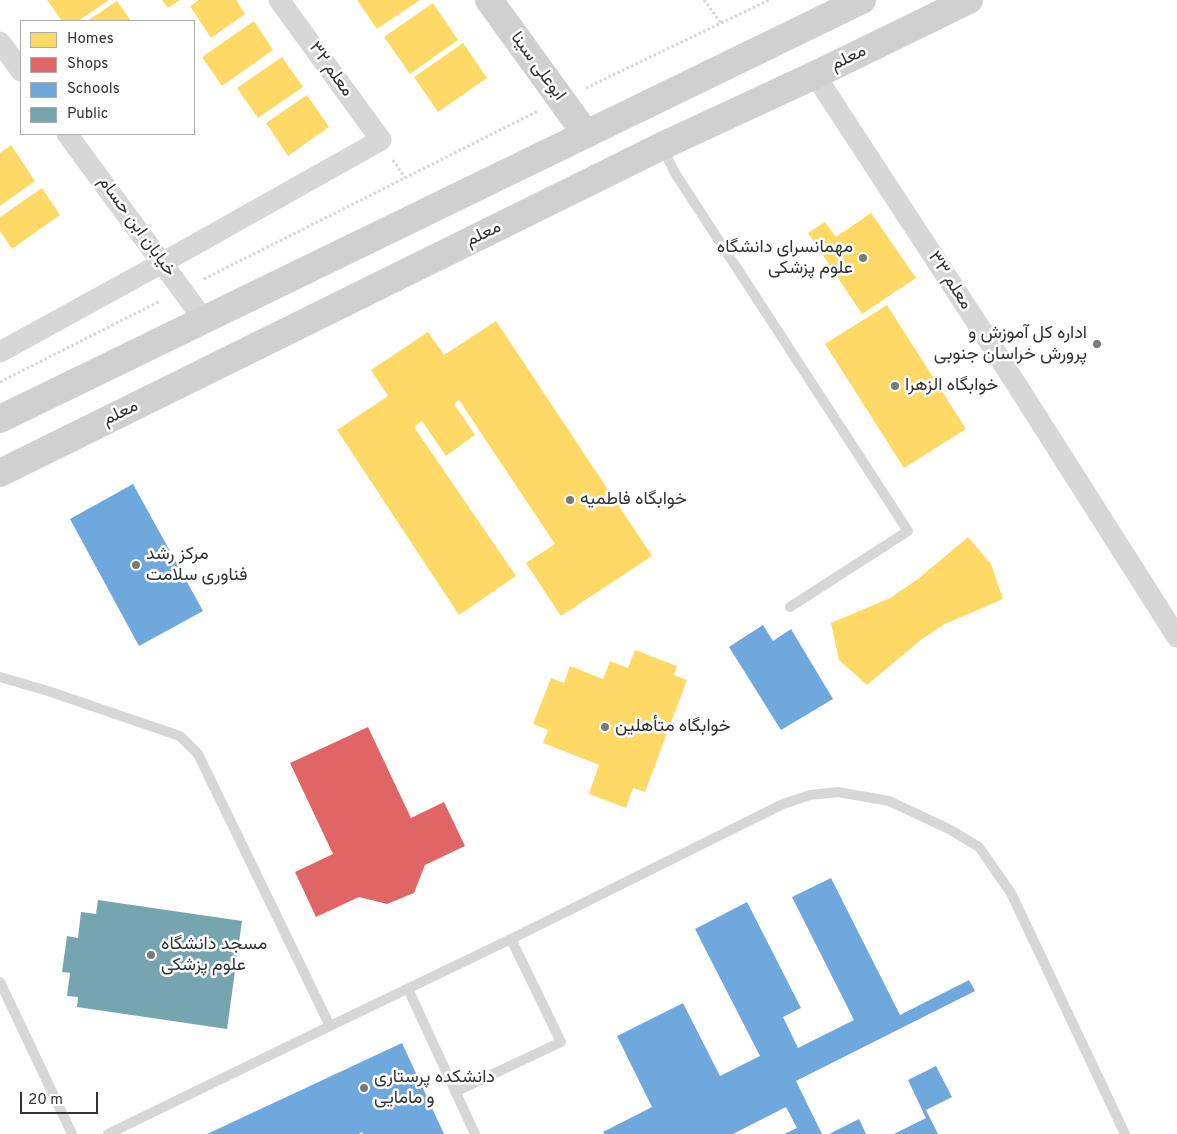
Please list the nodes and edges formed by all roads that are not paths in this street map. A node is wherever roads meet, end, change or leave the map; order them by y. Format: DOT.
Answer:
graph roads {
  1 [pos="279,0"];
  2 [pos="489,0"];
  3 [pos="862,0"];
  4 [pos="969,0"];
  5 [pos="0,42"];
  6 [pos="20,70"];
  7 [pos="815,76"];
  8 [pos="586,134"];
  9 [pos="68,135"];
  10 [pos="662,146"];
  11 [pos="162,263"];
  12 [pos="204,320"];
  13 [pos="0,352"];
  14 [pos="0,419"];
  15 [pos="0,474"];
  16 [pos="790,607"];
  17 [pos="1177,637"];
  18 [pos="0,677"];
  19 [pos="512,939"];
  20 [pos="0,982"];
  21 [pos="408,989"];
  22 [pos="330,1026"];
  23 [pos="455,1092"];
  24 [pos="111,1133"];
  25 [pos="72,1134"];
  26 [pos="475,1134"];
  27 [pos="1125,1134"];
  1 -- 11 [label="street, معلم ۳۲"];
  2 -- 8 [label="main road, ابوعلی سینا"];
  3 -- 8 [label="main road"];
  4 -- 7 [label="main road, معلم"];
  5 -- 6 [label="street"];
  7 -- 10 [label="main road, معلم"];
  7 -- 17 [label="street, معلم ۳۳"];
  8 -- 12 [label="main road"];
  9 -- 11 [label="street, خیابان ابن حسام"];
  10 -- 15 [label="main road, معلم"];
  10 -- 16 [label="lane"];
  11 -- 12 [label="street, خیابان ابن حسام"];
  11 -- 13 [label="street"];
  12 -- 14 [label="main road"];
  18 -- 22 [label="lane"];
  19 -- 21 [label="lane"];
  19 -- 23 [label="lane"];
  19 -- 27 [label="lane"];
  20 -- 25 [label="lane"];
  21 -- 22 [label="lane"];
  21 -- 23 [label="lane"];
  22 -- 24 [label="lane"];
  23 -- 26 [label="lane"];
}
